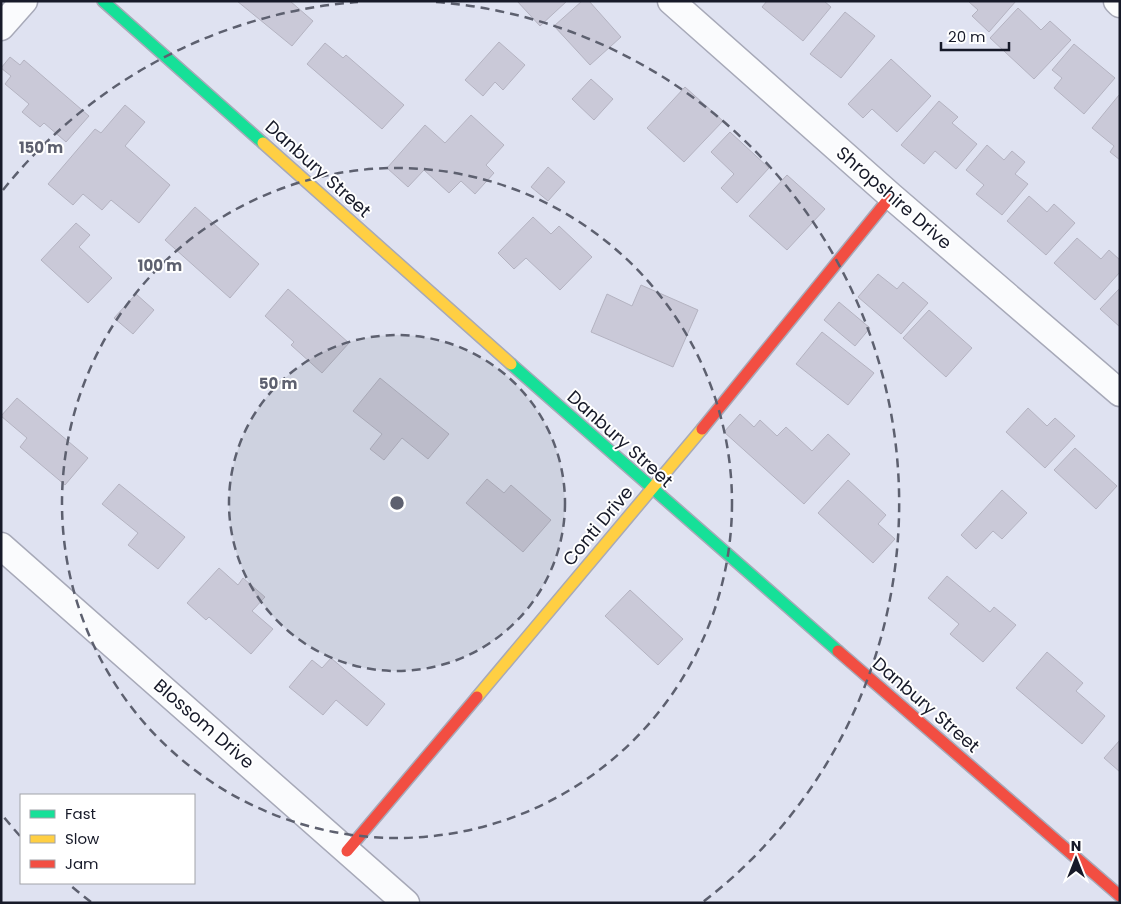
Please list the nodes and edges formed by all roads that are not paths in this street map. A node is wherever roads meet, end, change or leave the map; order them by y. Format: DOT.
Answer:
graph roads {
  1 [pos="24,1"];
  2 [pos="103,1"];
  3 [pos="671,1"];
  4 [pos="1117,1"];
  5 [pos="1120,4"];
  6 [pos="1,28"];
  7 [pos="891,196"];
  8 [pos="1120,393"];
  9 [pos="652,490"];
  10 [pos="1,546"];
  11 [pos="347,851"];
  12 [pos="1120,896"];
  13 [pos="406,903"];
  1 -- 6 [label="street"];
  2 -- 9 [label="street, Danbury Street"];
  3 -- 7 [label="street, Shropshire Drive"];
  4 -- 5 [label="street"];
  7 -- 8 [label="street, Shropshire Drive"];
  7 -- 9 [label="street, Conti Drive"];
  9 -- 11 [label="street, Conti Drive"];
  9 -- 12 [label="street, Danbury Street"];
  10 -- 11 [label="street, Blossom Drive"];
  11 -- 13 [label="street, Blossom Drive"];
}
